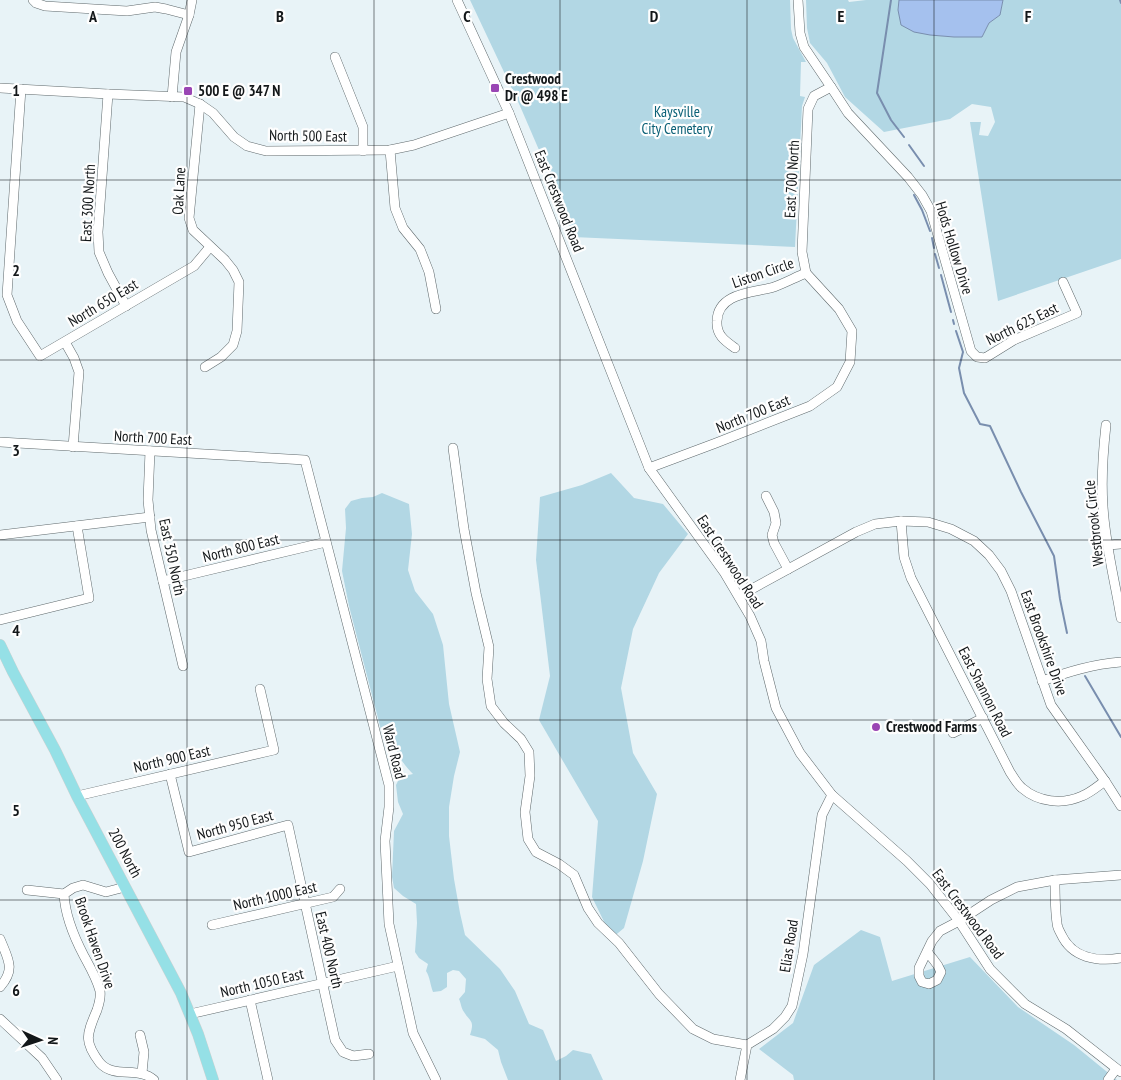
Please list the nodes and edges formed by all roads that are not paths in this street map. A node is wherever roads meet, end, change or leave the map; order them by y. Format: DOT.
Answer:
graph roads {
  1 [pos="99,0"];
  2 [pos="192,0"];
  3 [pos="457,0"];
  4 [pos="798,0"];
  5 [pos="34,1"];
  6 [pos="99,10"];
  7 [pos="189,15"];
  8 [pos="335,57"];
  9 [pos="831,87"];
  10 [pos="0,88"];
  11 [pos="21,89"];
  12 [pos="108,94"];
  13 [pos="172,97"];
  14 [pos="200,104"];
  15 [pos="509,113"];
  16 [pos="390,150"];
  17 [pos="364,151"];
  18 [pos="210,246"];
  19 [pos="4,269"];
  20 [pos="806,273"];
  21 [pos="1063,282"];
  22 [pos="126,306"];
  23 [pos="436,309"];
  24 [pos="65,342"];
  25 [pos="735,348"];
  26 [pos="978,357"];
  27 [pos="206,367"];
  28 [pos="1106,425"];
  29 [pos="0,442"];
  30 [pos="73,443"];
  31 [pos="453,448"];
  32 [pos="150,452"];
  33 [pos="305,460"];
  34 [pos="649,468"];
  35 [pos="766,496"];
  36 [pos="150,517"];
  37 [pos="901,521"];
  38 [pos="77,526"];
  39 [pos="0,535"];
  40 [pos="326,542"];
  41 [pos="1121,544"];
  42 [pos="1108,545"];
  43 [pos="788,569"];
  44 [pos="163,581"];
  45 [pos="739,596"];
  46 [pos="1121,618"];
  47 [pos="0,620"];
  48 [pos="0,645"];
  49 [pos="1121,662"];
  50 [pos="183,666"];
  51 [pos="1042,681"];
  52 [pos="260,689"];
  53 [pos="983,718"];
  54 [pos="953,734"];
  55 [pos="170,774"];
  56 [pos="1105,781"];
  57 [pos="832,795"];
  58 [pos="77,796"];
  59 [pos="1121,806"];
  60 [pos="288,825"];
  61 [pos="1121,875"];
  62 [pos="1055,880"];
  63 [pos="125,887"];
  64 [pos="340,889"];
  65 [pos="27,890"];
  66 [pos="64,894"];
  67 [pos="305,904"];
  68 [pos="959,921"];
  69 [pos="212,925"];
  70 [pos="0,939"];
  71 [pos="928,951"];
  72 [pos="1121,958"];
  73 [pos="398,966"];
  74 [pos="322,983"];
  75 [pos="0,987"];
  76 [pos="250,1000"];
  77 [pos="190,1014"];
  78 [pos="0,1018"];
  79 [pos="140,1035"];
  80 [pos="746,1045"];
  81 [pos="369,1054"];
  82 [pos="1119,1071"];
  83 [pos="142,1073"];
  84 [pos="57,1080"];
  85 [pos="154,1080"];
  86 [pos="213,1080"];
  87 [pos="268,1080"];
  88 [pos="436,1080"];
  89 [pos="740,1080"];
  90 [pos="1108,1080"];
  1 -- 6 [label="street"];
  2 -- 7 [label="street"];
  3 -- 15 [label="street, East Crestwood Road"];
  4 -- 9 [label="street"];
  5 -- 6 [label="street"];
  6 -- 7 [label="street"];
  7 -- 13 [label="street"];
  8 -- 17 [label="street"];
  9 -- 20 [label="street, East 700 North"];
  9 -- 26 [label="street, Hods Hollow Drive"];
  10 -- 11 [label="street, North 500 East"];
  11 -- 12 [label="street, North 500 East"];
  11 -- 19 [label="street"];
  12 -- 13 [label="street, North 500 East"];
  12 -- 22 [label="street, East 300 North"];
  13 -- 14 [label="street, North 500 East"];
  14 -- 17 [label="street, North 500 East"];
  14 -- 18 [label="street, Oak Lane"];
  15 -- 16 [label="street, North 500 East"];
  15 -- 34 [label="street, East Crestwood Road"];
  16 -- 17 [label="street, North 500 East"];
  16 -- 23 [label="street"];
  18 -- 22 [label="street, North 650 East"];
  18 -- 27 [label="street, Oak Lane"];
  19 -- 24 [label="street"];
  20 -- 25 [label="street, Liston Circle"];
  20 -- 34 [label="street, North 700 East"];
  21 -- 26 [label="street, North 625 East"];
  22 -- 24 [label="street, North 650 East"];
  24 -- 30 [label="street, North 650 East"];
  28 -- 42 [label="street, Westbrook Circle"];
  29 -- 30 [label="street, North 700 East"];
  30 -- 32 [label="street, North 700 East"];
  31 -- 80 [label="street"];
  32 -- 33 [label="street, North 700 East"];
  32 -- 36 [label="street, East 350 North"];
  33 -- 40 [label="street, Ward Road"];
  34 -- 45 [label="street, East Crestwood Road"];
  35 -- 43 [label="street"];
  36 -- 38 [label="street"];
  36 -- 44 [label="street, East 350 North"];
  37 -- 43 [label="street, East Brookshire Drive"];
  37 -- 51 [label="street, East Brookshire Drive"];
  37 -- 53 [label="street, East Shannon Road"];
  38 -- 39 [label="street"];
  38 -- 47 [label="street"];
  40 -- 44 [label="street, North 800 East"];
  40 -- 73 [label="street, Ward Road"];
  41 -- 42 [label="street"];
  42 -- 46 [label="street, Westbrook Circle"];
  43 -- 45 [label="street, East Brookshire Drive"];
  44 -- 50 [label="street, East 350 North"];
  45 -- 57 [label="street, East Crestwood Road"];
  48 -- 58 [label="main road, 200 North"];
  49 -- 51 [label="street"];
  51 -- 56 [label="street, East Brookshire Drive"];
  52 -- 55 [label="street, North 900 East"];
  53 -- 54 [label="street"];
  53 -- 56 [label="street, East Shannon Road"];
  55 -- 58 [label="street, North 900 East"];
  55 -- 60 [label="street, North 950 East"];
  56 -- 59 [label="street, East Brookshire Drive"];
  57 -- 68 [label="street, East Crestwood Road"];
  57 -- 80 [label="street, Elias Road"];
  58 -- 63 [label="main road, 200 North"];
  60 -- 67 [label="street, East 400 North"];
  61 -- 62 [label="street"];
  62 -- 68 [label="street"];
  62 -- 72 [label="street"];
  63 -- 66 [label="street, Brook Haven Drive"];
  63 -- 77 [label="main road, 200 North"];
  64 -- 67 [label="street, North 1000 East"];
  65 -- 66 [label="street"];
  66 -- 83 [label="street, Brook Haven Drive"];
  67 -- 69 [label="street, North 1000 East"];
  67 -- 74 [label="street, East 400 North"];
  68 -- 71 [label="street"];
  68 -- 82 [label="street, East Crestwood Road"];
  70 -- 75 [label="street"];
  73 -- 74 [label="street, North 1050 East"];
  73 -- 88 [label="street, Ward Road"];
  74 -- 76 [label="street, North 1050 East"];
  74 -- 81 [label="street, East 400 North"];
  76 -- 77 [label="street, North 1050 East"];
  76 -- 87 [label="street"];
  77 -- 86 [label="main road, 200 North"];
  78 -- 84 [label="street"];
  79 -- 83 [label="street"];
  80 -- 89 [label="street"];
  82 -- 90 [label="street"];
  83 -- 85 [label="street, Brook Haven Drive"];
}
